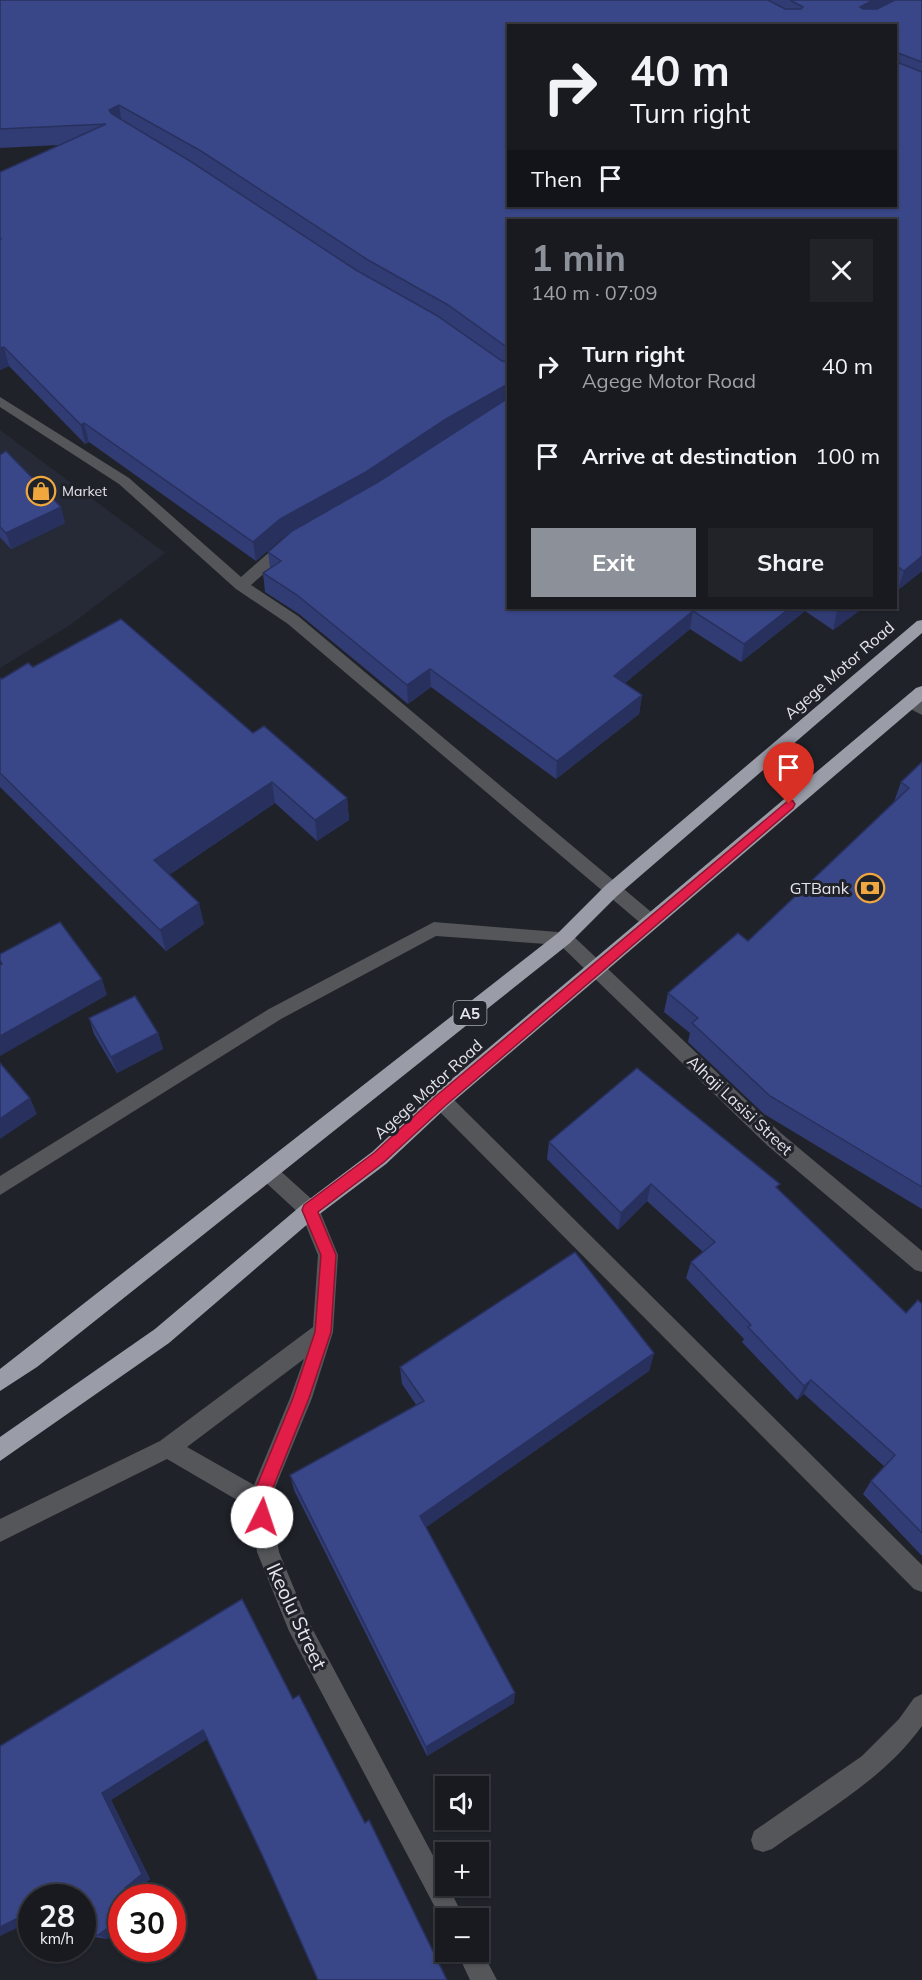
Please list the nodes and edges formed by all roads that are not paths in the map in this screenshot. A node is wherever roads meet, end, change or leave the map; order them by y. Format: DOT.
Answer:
graph roads {
  1 [pos="0,401"];
  2 [pos="297,538"];
  3 [pos="241,585"];
  4 [pos="922,625"];
  5 [pos="918,701"];
  6 [pos="612,891"];
  7 [pos="650,921"];
  8 [pos="564,938"];
  9 [pos="597,968"];
  10 [pos="441,1100"];
  11 [pos="269,1173"];
  12 [pos="0,1186"];
  13 [pos="310,1210"];
  14 [pos="922,1263"];
  15 [pos="323,1332"];
  16 [pos="0,1381"];
  17 [pos="168,1448"];
  18 [pos="0,1450"];
  19 [pos="260,1500"];
  20 [pos="0,1531"];
  21 [pos="922,1581"];
  22 [pos="922,1706"];
  23 [pos="763,1840"];
  24 [pos="447,1908"];
  25 [pos="474,1962"];
  26 [pos="484,1980"];
  1 -- 3 [label="street"];
  2 -- 3 [label="street"];
  3 -- 6 [label="street"];
  4 -- 6 [label="highway, Agege Motor Road / A5"];
  5 -- 7 [label="highway, Agege Motor Road"];
  6 -- 7 [label="street"];
  6 -- 8 [label="highway, Agege Motor Road / A5"];
  7 -- 9 [label="highway, Agege Motor Road"];
  8 -- 9 [label="street, Alhaji Lasisi Street"];
  8 -- 11 [label="highway, Agege Motor Road / A5"];
  8 -- 12 [label="street"];
  9 -- 10 [label="highway, Agege Motor Road"];
  9 -- 14 [label="street, Alhaji Lasisi Street"];
  10 -- 13 [label="highway, Agege Motor Road"];
  10 -- 21 [label="street"];
  11 -- 13 [label="street"];
  11 -- 16 [label="highway, Agege Motor Road / A5"];
  13 -- 15 [label="street"];
  13 -- 18 [label="highway, Agege Motor Road"];
  15 -- 17 [label="street"];
  15 -- 19 [label="street"];
  17 -- 19 [label="street"];
  17 -- 20 [label="street"];
  19 -- 24 [label="street, Ikeolu Street"];
  22 -- 23 [label="street"];
  25 -- 26 [label="street"];
}
